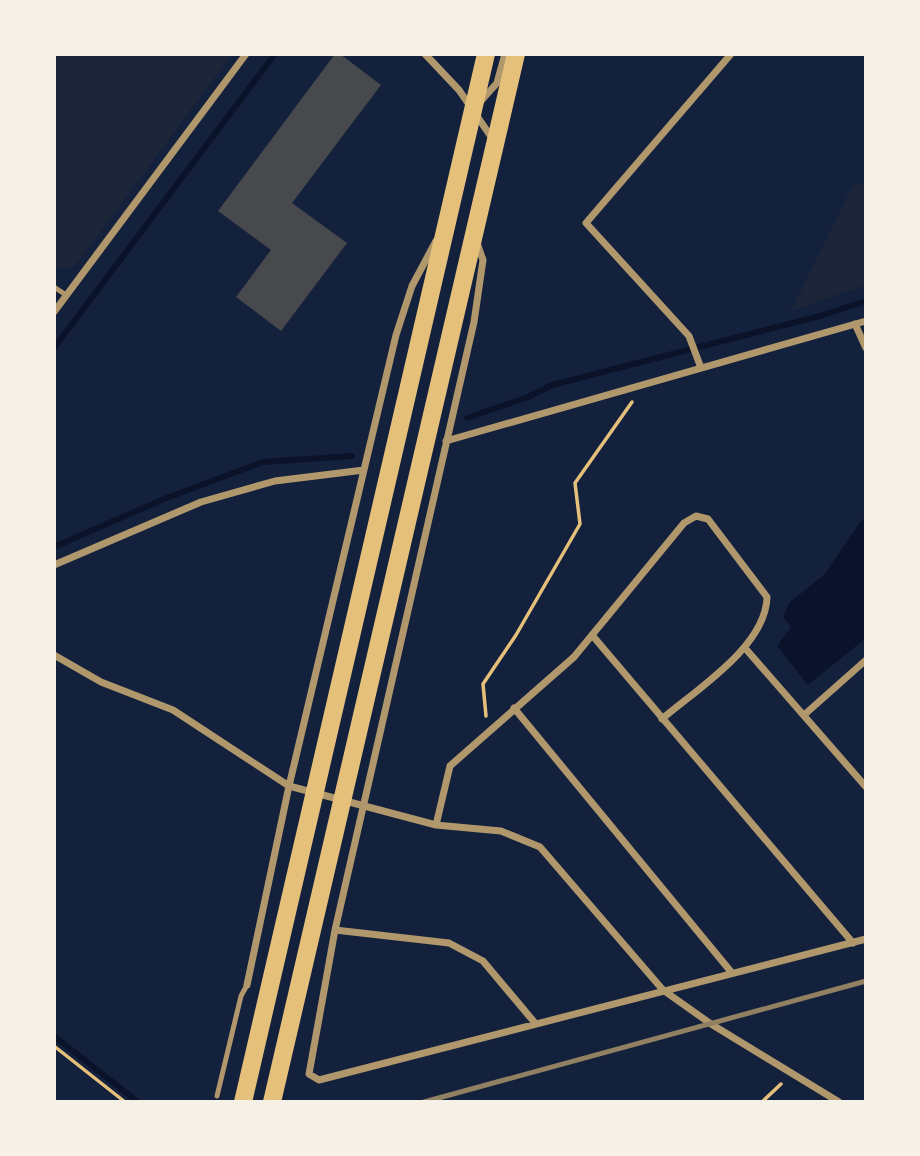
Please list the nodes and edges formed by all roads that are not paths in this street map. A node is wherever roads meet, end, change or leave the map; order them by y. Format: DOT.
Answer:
graph roads {
  1 [pos="246,54"];
  2 [pos="425,54"];
  3 [pos="486,54"];
  4 [pos="505,54"];
  5 [pos="516,54"];
  6 [pos="731,54"];
  7 [pos="472,110"];
  8 [pos="494,142"];
  9 [pos="449,224"];
  10 [pos="473,230"];
  11 [pos="54,287"];
  12 [pos="66,295"];
  13 [pos="54,312"];
  14 [pos="866,321"];
  15 [pos="855,324"];
  16 [pos="866,348"];
  17 [pos="701,368"];
  18 [pos="446,442"];
  19 [pos="364,470"];
  20 [pos="54,565"];
  21 [pos="592,635"];
  22 [pos="745,648"];
  23 [pos="54,654"];
  24 [pos="866,660"];
  25 [pos="514,708"];
  26 [pos="804,715"];
  27 [pos="662,719"];
  28 [pos="289,786"];
  29 [pos="866,787"];
  30 [pos="365,806"];
  31 [pos="436,825"];
  32 [pos="335,930"];
  33 [pos="866,939"];
  34 [pos="853,943"];
  35 [pos="732,973"];
  36 [pos="247,985"];
  37 [pos="663,990"];
  38 [pos="535,1023"];
  39 [pos="217,1096"];
  40 [pos="243,1102"];
  41 [pos="272,1102"];
  42 [pos="839,1102"];
  1 -- 12 [label="street"];
  2 -- 7 [label="street"];
  3 -- 7 [label="highway"];
  4 -- 7 [label="street"];
  5 -- 8 [label="highway"];
  6 -- 17 [label="street"];
  7 -- 8 [label="street"];
  7 -- 9 [label="highway"];
  8 -- 10 [label="highway"];
  9 -- 19 [label="street"];
  9 -- 40 [label="highway"];
  10 -- 18 [label="street"];
  10 -- 41 [label="highway"];
  11 -- 12 [label="lane"];
  12 -- 13 [label="street"];
  14 -- 15 [label="street"];
  15 -- 16 [label="street"];
  15 -- 17 [label="street"];
  17 -- 18 [label="street"];
  18 -- 30 [label="street"];
  19 -- 20 [label="street"];
  19 -- 28 [label="street"];
  21 -- 22 [label="street"];
  21 -- 25 [label="street"];
  21 -- 27 [label="street"];
  22 -- 26 [label="street"];
  22 -- 27 [label="street"];
  23 -- 28 [label="street"];
  24 -- 26 [label="street"];
  25 -- 31 [label="street"];
  25 -- 35 [label="street"];
  26 -- 29 [label="street"];
  27 -- 34 [label="street"];
  28 -- 30 [label="street"];
  28 -- 36 [label="street"];
  30 -- 31 [label="street"];
  30 -- 32 [label="street"];
  31 -- 37 [label="street"];
  32 -- 38 [label="street"];
  32 -- 38 [label="street"];
  33 -- 34 [label="street"];
  34 -- 35 [label="street"];
  35 -- 37 [label="street"];
  36 -- 39 [label="lane"];
  37 -- 38 [label="street"];
  37 -- 42 [label="street"];
}
